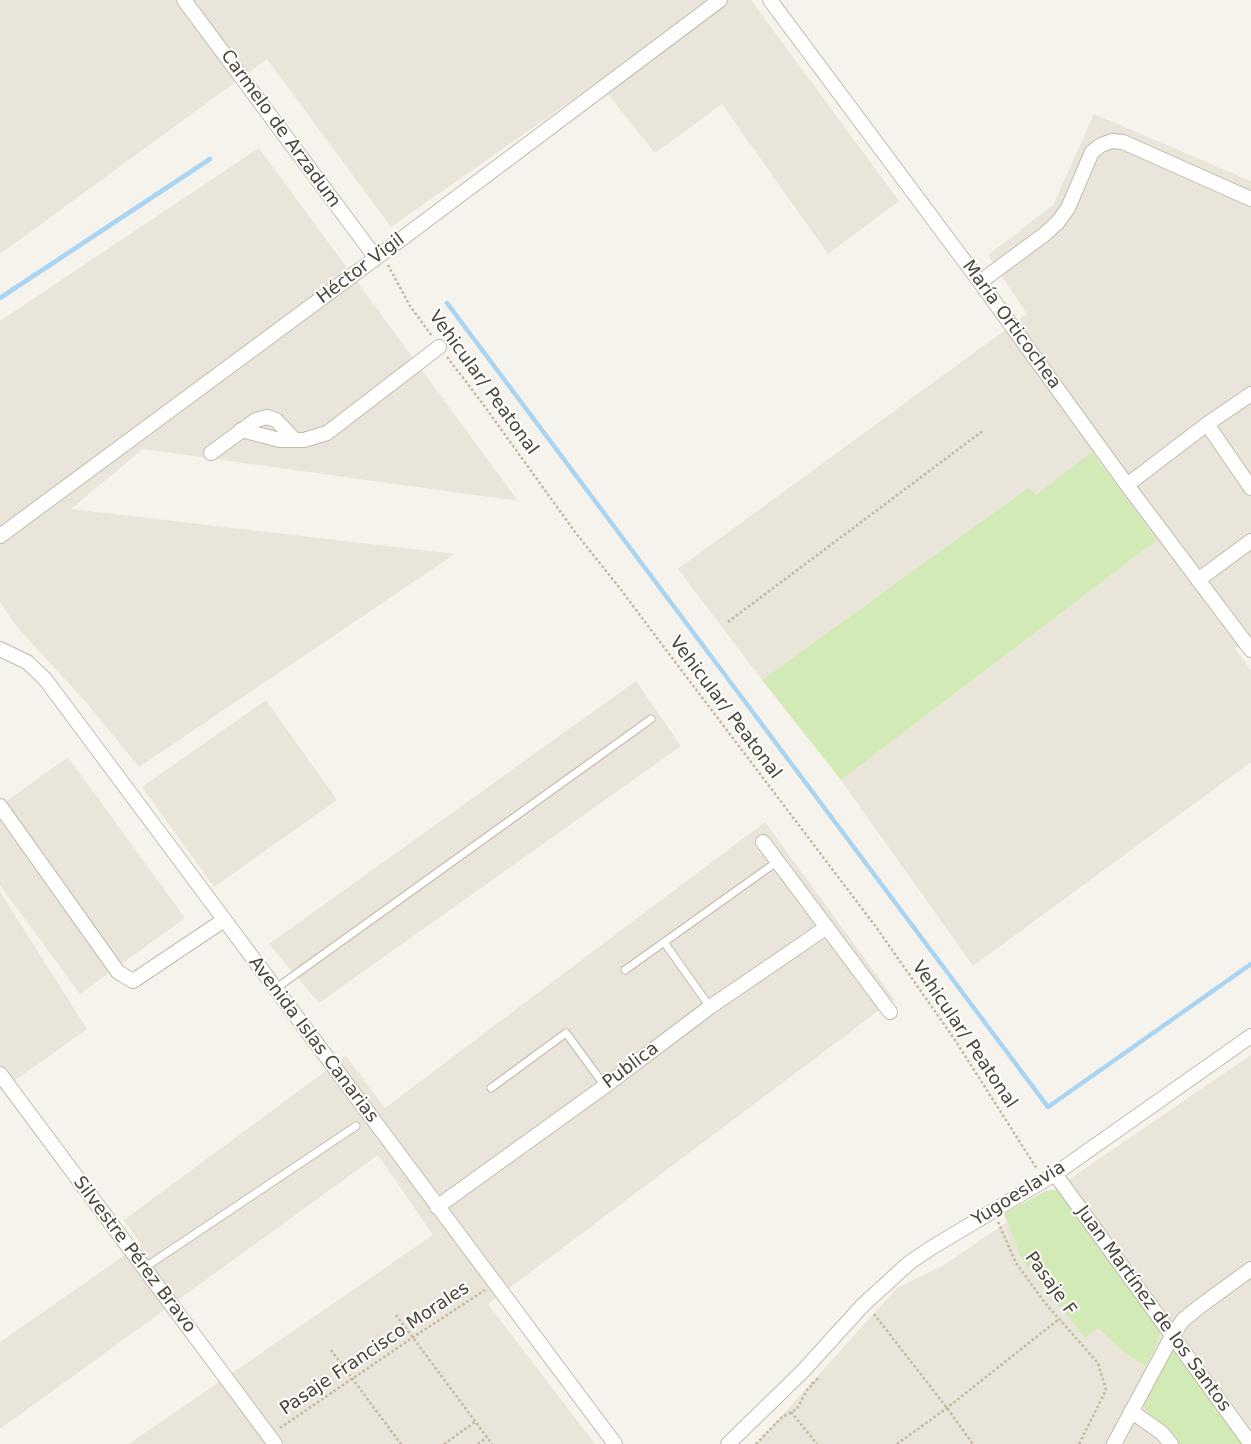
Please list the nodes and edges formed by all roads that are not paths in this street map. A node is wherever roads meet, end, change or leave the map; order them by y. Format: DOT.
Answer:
graph roads {
  1 [pos="184,0"];
  2 [pos="720,0"];
  3 [pos="770,0"];
  4 [pos="1251,199"];
  5 [pos="376,258"];
  6 [pos="980,282"];
  7 [pos="440,347"];
  8 [pos="1251,394"];
  9 [pos="1207,424"];
  10 [pos="241,430"];
  11 [pos="294,440"];
  12 [pos="212,453"];
  13 [pos="1127,486"];
  14 [pos="1251,488"];
  15 [pos="0,536"];
  16 [pos="1251,541"];
  17 [pos="1198,580"];
  18 [pos="0,649"];
  19 [pos="1251,650"];
  20 [pos="651,719"];
  21 [pos="0,806"];
  22 [pos="763,842"];
  23 [pos="778,861"];
  24 [pos="224,920"];
  25 [pos="826,927"];
  26 [pos="664,942"];
  27 [pos="625,970"];
  28 [pos="275,989"];
  29 [pos="710,1008"];
  30 [pos="890,1012"];
  31 [pos="1251,1036"];
  32 [pos="0,1074"];
  33 [pos="605,1086"];
  34 [pos="491,1088"];
  35 [pos="356,1126"];
  36 [pos="1050,1178"];
  37 [pos="437,1207"];
  38 [pos="144,1268"];
  39 [pos="1251,1269"];
  40 [pos="1172,1336"];
  41 [pos="1131,1411"];
  42 [pos="272,1440"];
  43 [pos="615,1444"];
  44 [pos="728,1444"];
  45 [pos="1114,1444"];
  46 [pos="1170,1444"];
  47 [pos="1251,1444"];
  1 -- 5 [label="street, Carmelo de Arzadum"];
  2 -- 5 [label="street, Héctor Vigil"];
  3 -- 6 [label="street, María Orticochea"];
  4 -- 6 [label="street"];
  5 -- 15 [label="street, Héctor Vigil"];
  6 -- 13 [label="street, María Orticochea"];
  7 -- 11 [label="street"];
  8 -- 9 [label="street"];
  9 -- 13 [label="street"];
  9 -- 14 [label="street"];
  10 -- 11 [label="street"];
  10 -- 11 [label="street"];
  10 -- 12 [label="street"];
  13 -- 17 [label="street, María Orticochea"];
  16 -- 17 [label="street"];
  17 -- 19 [label="street, María Orticochea"];
  18 -- 24 [label="street, Avenida Islas Canarias"];
  20 -- 28 [label="lane"];
  21 -- 24 [label="street"];
  22 -- 23 [label="street"];
  23 -- 25 [label="street"];
  23 -- 26 [label="lane"];
  24 -- 28 [label="street, Avenida Islas Canarias"];
  25 -- 29 [label="street, Publica"];
  25 -- 30 [label="street"];
  26 -- 27 [label="lane"];
  26 -- 29 [label="lane"];
  28 -- 37 [label="street, Avenida Islas Canarias"];
  29 -- 33 [label="street, Publica"];
  31 -- 36 [label="street, Yugoeslavia"];
  32 -- 38 [label="street, Silvestre Pérez Bravo"];
  33 -- 34 [label="lane"];
  33 -- 37 [label="street, Publica"];
  35 -- 38 [label="lane"];
  36 -- 40 [label="street, Juan Martínez de los Santos"];
  36 -- 44 [label="street, Yugoeslavia"];
  37 -- 43 [label="street, Avenida Islas Canarias"];
  38 -- 42 [label="street, Silvestre Pérez Bravo"];
  39 -- 40 [label="street"];
  40 -- 41 [label="street"];
  40 -- 47 [label="street, Juan Martínez de los Santos"];
  41 -- 45 [label="street"];
  41 -- 46 [label="street"];
}
